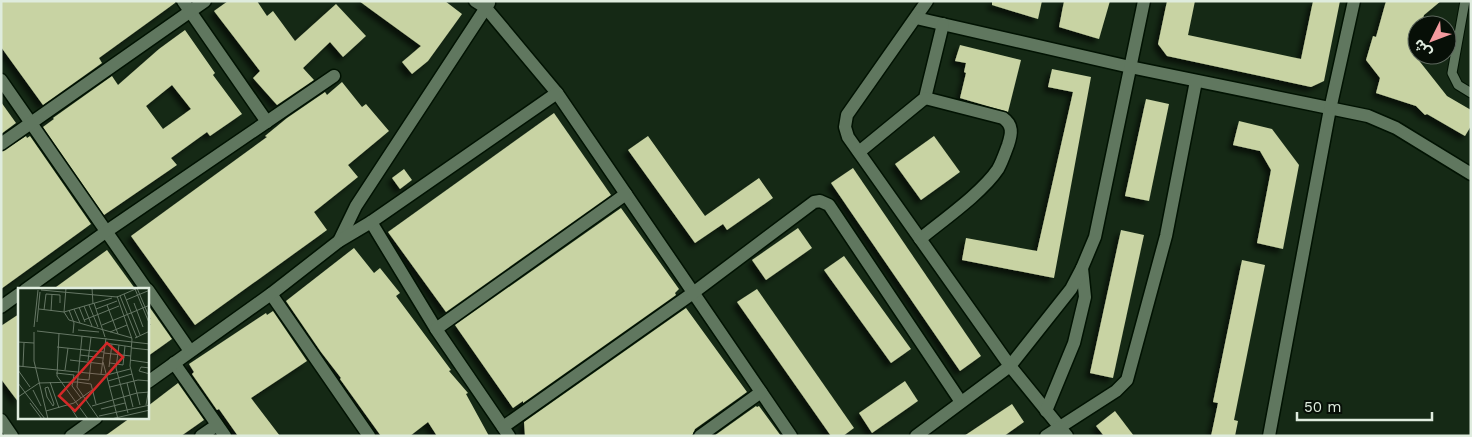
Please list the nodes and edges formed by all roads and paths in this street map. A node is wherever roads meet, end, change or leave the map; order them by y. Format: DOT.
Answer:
graph roads {
  1 [pos="205,1"];
  2 [pos="927,1"];
  3 [pos="1144,1"];
  4 [pos="1354,1"];
  5 [pos="1465,1"];
  6 [pos="484,4"];
  7 [pos="187,7"];
  8 [pos="916,18"];
  9 [pos="943,24"];
  10 [pos="1130,67"];
  11 [pos="334,76"];
  12 [pos="1,80"];
  13 [pos="1196,80"];
  14 [pos="1471,92"];
  15 [pos="556,93"];
  16 [pos="925,98"];
  17 [pos="1330,108"];
  18 [pos="267,122"];
  19 [pos="31,123"];
  20 [pos="1,144"];
  21 [pos="859,152"];
  22 [pos="1471,174"];
  23 [pos="626,194"];
  24 [pos="371,222"];
  25 [pos="106,231"];
  26 [pos="920,239"];
  27 [pos="340,241"];
  28 [pos="1082,268"];
  29 [pos="28,288"];
  30 [pos="146,288"];
  31 [pos="149,293"];
  32 [pos="693,293"];
  33 [pos="271,294"];
  34 [pos="18,295"];
  35 [pos="1,307"];
  36 [pos="436,329"];
  37 [pos="190,351"];
  38 [pos="174,363"];
  39 [pos="1010,366"];
  40 [pos="149,381"];
  41 [pos="761,392"];
  42 [pos="961,402"];
  43 [pos="1046,411"];
  44 [pos="1,420"];
  45 [pos="93,420"];
  46 [pos="217,425"];
  47 [pos="1063,431"];
  48 [pos="506,432"];
  49 [pos="12,436"];
  50 [pos="71,436"];
  51 [pos="201,436"];
  52 [pos="225,436"];
  53 [pos="370,436"];
  54 [pos="700,436"];
  55 [pos="791,436"];
  56 [pos="916,436"];
  57 [pos="1046,436"];
  58 [pos="1269,436"];
  1 -- 7 [label="street"];
  2 -- 8 [label="street"];
  3 -- 10 [label="street"];
  4 -- 17 [label="street"];
  5 -- 14 [label="lane"];
  6 -- 15 [label="street"];
  6 -- 27 [label="street"];
  7 -- 18 [label="street"];
  7 -- 19 [label="street"];
  8 -- 9 [label="street"];
  8 -- 21 [label="street"];
  9 -- 10 [label="street"];
  9 -- 16 [label="street"];
  10 -- 13 [label="street"];
  10 -- 28 [label="street"];
  11 -- 18 [label="street"];
  12 -- 19 [label="street"];
  13 -- 17 [label="street"];
  13 -- 47 [label="street"];
  15 -- 23 [label="street"];
  15 -- 24 [label="street"];
  16 -- 21 [label="street"];
  16 -- 26 [label="street"];
  17 -- 22 [label="street"];
  17 -- 58 [label="street"];
  18 -- 25 [label="street"];
  19 -- 20 [label="street"];
  19 -- 25 [label="street"];
  21 -- 26 [label="street"];
  23 -- 32 [label="street"];
  23 -- 36 [label="street"];
  24 -- 27 [label="street"];
  24 -- 36 [label="street"];
  25 -- 29 [label="street"];
  25 -- 30 [label="street"];
  26 -- 39 [label="street"];
  27 -- 33 [label="street"];
  28 -- 39 [label="street"];
  28 -- 43 [label="street"];
  31 -- 37 [label="street"];
  32 -- 41 [label="street"];
  32 -- 42 [label="street"];
  32 -- 48 [label="street"];
  33 -- 37 [label="street"];
  33 -- 53 [label="street"];
  34 -- 35 [label="street"];
  36 -- 48 [label="street"];
  37 -- 38 [label="street"];
  38 -- 40 [label="street"];
  38 -- 46 [label="street"];
  39 -- 42 [label="street"];
  39 -- 43 [label="street"];
  41 -- 54 [label="street"];
  41 -- 55 [label="street"];
  42 -- 56 [label="street"];
  43 -- 47 [label="street"];
  44 -- 49 [label="street"];
  45 -- 50 [label="street"];
  46 -- 51 [label="street"];
  46 -- 52 [label="street"];
  47 -- 57 [label="street"];
}
